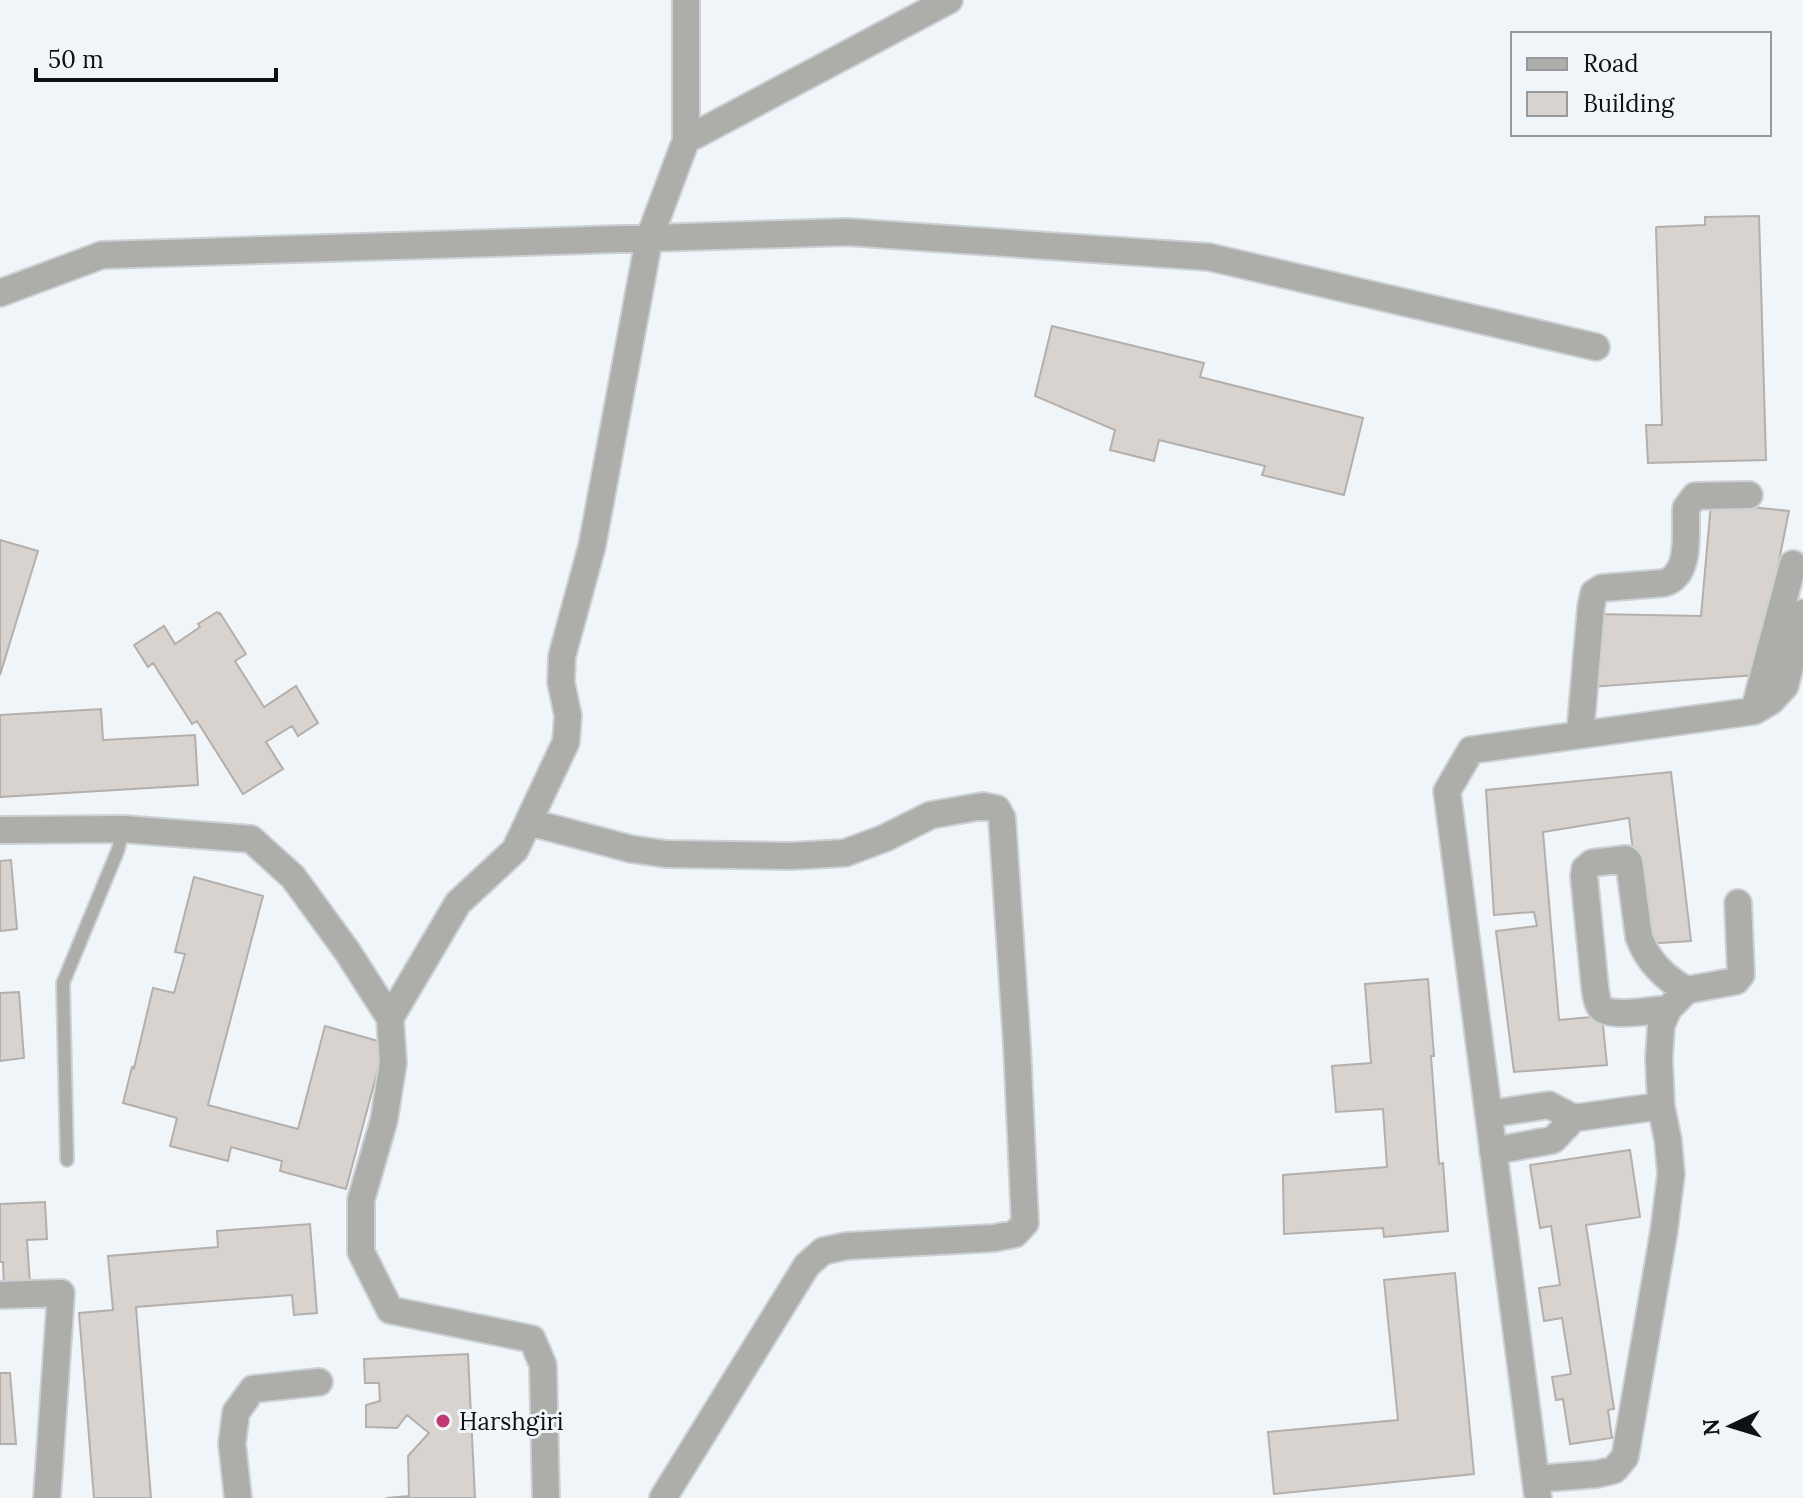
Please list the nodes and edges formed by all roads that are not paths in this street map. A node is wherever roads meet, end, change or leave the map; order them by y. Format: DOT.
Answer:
graph roads {
  1 [pos="686,0"];
  2 [pos="949,0"];
  3 [pos="686,140"];
  4 [pos="649,239"];
  5 [pos="0,293"];
  6 [pos="1596,347"];
  7 [pos="1749,495"];
  8 [pos="1793,564"];
  9 [pos="1803,613"];
  10 [pos="1754,711"];
  11 [pos="1580,735"];
  12 [pos="529,822"];
  13 [pos="123,829"];
  14 [pos="0,830"];
  15 [pos="1738,903"];
  16 [pos="1687,990"];
  17 [pos="1668,1009"];
  18 [pos="390,1018"];
  19 [pos="1661,1106"];
  20 [pos="1489,1114"];
  21 [pos="1574,1118"];
  22 [pos="1493,1151"];
  23 [pos="67,1160"];
  24 [pos="0,1295"];
  25 [pos="319,1382"];
  26 [pos="1537,1488"];
  27 [pos="47,1498"];
  28 [pos="238,1498"];
  29 [pos="546,1498"];
  30 [pos="663,1498"];
  1 -- 3 [label="street"];
  2 -- 3 [label="street"];
  3 -- 4 [label="street"];
  4 -- 5 [label="street"];
  4 -- 6 [label="street"];
  4 -- 12 [label="street"];
  7 -- 11 [label="street"];
  8 -- 10 [label="street"];
  9 -- 10 [label="street"];
  10 -- 11 [label="street"];
  11 -- 20 [label="street"];
  12 -- 18 [label="street"];
  12 -- 30 [label="street"];
  13 -- 14 [label="street"];
  13 -- 18 [label="street"];
  13 -- 23 [label="lane"];
  15 -- 16 [label="street"];
  16 -- 17 [label="street"];
  16 -- 17 [label="street"];
  17 -- 19 [label="street"];
  18 -- 29 [label="street"];
  19 -- 21 [label="street"];
  19 -- 26 [label="street"];
  20 -- 21 [label="street"];
  20 -- 22 [label="street"];
  21 -- 22 [label="street"];
  22 -- 26 [label="street"];
  24 -- 27 [label="street"];
  25 -- 28 [label="street"];
}
